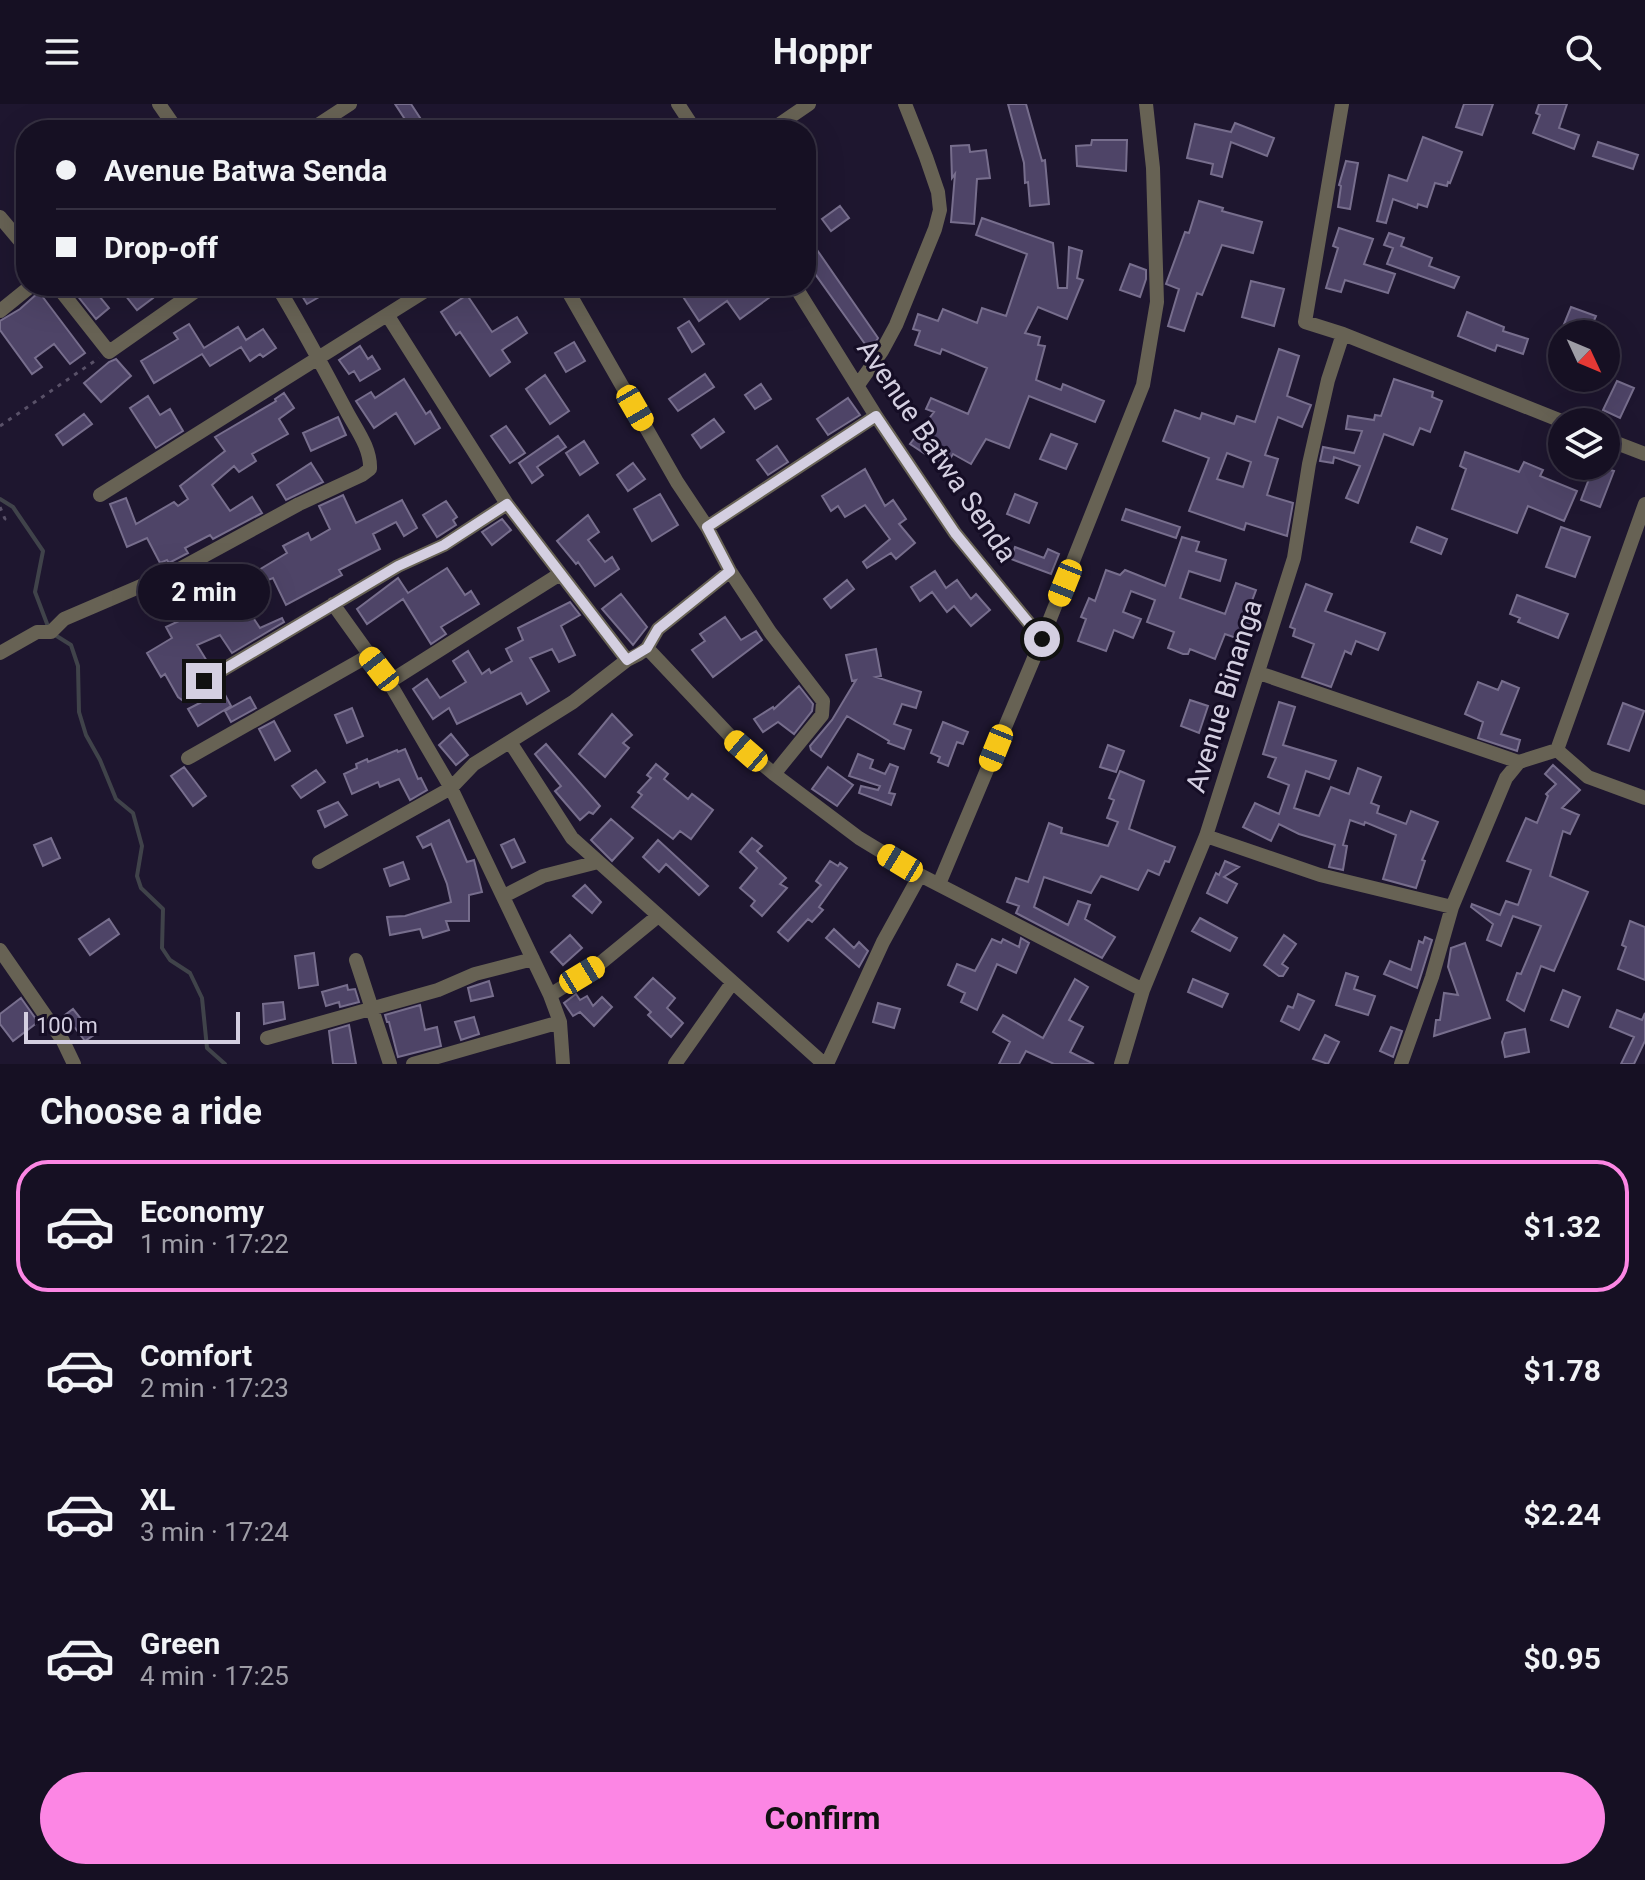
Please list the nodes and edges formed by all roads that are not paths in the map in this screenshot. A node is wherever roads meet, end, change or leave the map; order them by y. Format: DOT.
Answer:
graph roads {
  1 [pos="350,104"];
  2 [pos="809,104"];
  3 [pos="905,104"];
  4 [pos="1146,104"];
  5 [pos="1342,104"];
  6 [pos="325,120"];
  7 [pos="786,120"];
  8 [pos="1,220"];
  9 [pos="16,237"];
  10 [pos="19,296"];
  11 [pos="65,296"];
  12 [pos="189,296"];
  13 [pos="283,296"];
  14 [pos="418,296"];
  15 [pos="571,296"];
  16 [pos="801,296"];
  17 [pos="0,311"];
  18 [pos="388,316"];
  19 [pos="1343,334"];
  20 [pos="319,357"];
  21 [pos="858,385"];
  22 [pos="876,416"];
  23 [pos="1548,416"];
  24 [pos="1620,444"];
  25 [pos="1645,454"];
  26 [pos="100,495"];
  27 [pos="507,504"];
  28 [pos="1645,504"];
  29 [pos="707,527"];
  30 [pos="730,571"];
  31 [pos="560,574"];
  32 [pos="333,604"];
  33 [pos="1042,639"];
  34 [pos="647,648"];
  35 [pos="0,653"];
  36 [pos="368,656"];
  37 [pos="627,660"];
  38 [pos="1259,673"];
  39 [pos="204,681"];
  40 [pos="389,682"];
  41 [pos="510,742"];
  42 [pos="1557,750"];
  43 [pos="188,758"];
  44 [pos="1519,762"];
  45 [pos="774,774"];
  46 [pos="451,788"];
  47 [pos="1645,798"];
  48 [pos="1206,836"];
  49 [pos="319,862"];
  50 [pos="598,862"];
  51 [pos="920,875"];
  52 [pos="939,884"];
  53 [pos="504,896"];
  54 [pos="1452,907"];
  55 [pos="658,916"];
  56 [pos="0,950"];
  57 [pos="533,959"];
  58 [pos="356,960"];
  59 [pos="732,983"];
  60 [pos="1143,990"];
  61 [pos="550,995"];
  62 [pos="371,1009"];
  63 [pos="560,1022"];
  64 [pos="267,1038"];
  65 [pos="1403,1061"];
  66 [pos="74,1064"];
  67 [pos="390,1064"];
  68 [pos="413,1064"];
  69 [pos="563,1064"];
  70 [pos="675,1064"];
  71 [pos="826,1064"];
  72 [pos="1121,1064"];
  73 [pos="1419,1064"];
  1 -- 6 [label="street"];
  2 -- 7 [label="street"];
  3 -- 21 [label="street"];
  4 -- 33 [label="street"];
  5 -- 19 [label="street"];
  8 -- 9 [label="street"];
  10 -- 17 [label="street"];
  11 -- 12 [label="street"];
  13 -- 20 [label="street"];
  14 -- 18 [label="street"];
  15 -- 29 [label="street"];
  16 -- 21 [label="street, Avenue Batwa Senda"];
  18 -- 20 [label="street"];
  18 -- 27 [label="street"];
  19 -- 23 [label="street"];
  19 -- 38 [label="street, Avenue Binanga"];
  20 -- 26 [label="street"];
  20 -- 35 [label="street"];
  21 -- 22 [label="street, Avenue Batwa Senda"];
  22 -- 29 [label="street"];
  22 -- 33 [label="street, Avenue Batwa Senda"];
  24 -- 25 [label="street"];
  27 -- 31 [label="street"];
  27 -- 32 [label="street"];
  28 -- 42 [label="street"];
  29 -- 30 [label="street"];
  30 -- 34 [label="street"];
  30 -- 45 [label="street"];
  31 -- 37 [label="street"];
  31 -- 40 [label="street"];
  32 -- 36 [label="street"];
  32 -- 39 [label="street"];
  33 -- 52 [label="street"];
  34 -- 37 [label="street"];
  34 -- 45 [label="street"];
  36 -- 40 [label="street"];
  36 -- 43 [label="street"];
  37 -- 41 [label="street"];
  38 -- 44 [label="street"];
  38 -- 48 [label="street, Avenue Binanga"];
  40 -- 46 [label="street"];
  41 -- 46 [label="street"];
  41 -- 50 [label="street"];
  42 -- 44 [label="street"];
  42 -- 47 [label="street"];
  44 -- 54 [label="street"];
  45 -- 51 [label="street"];
  46 -- 49 [label="street"];
  46 -- 53 [label="street"];
  48 -- 54 [label="street"];
  48 -- 60 [label="street, Avenue Binanga"];
  50 -- 53 [label="street"];
  50 -- 55 [label="street"];
  51 -- 52 [label="street"];
  51 -- 71 [label="street"];
  52 -- 60 [label="street"];
  53 -- 57 [label="street"];
  54 -- 65 [label="street"];
  55 -- 59 [label="street"];
  55 -- 61 [label="street"];
  56 -- 66 [label="street"];
  57 -- 61 [label="street"];
  57 -- 62 [label="street"];
  58 -- 62 [label="street"];
  59 -- 70 [label="street"];
  59 -- 71 [label="street"];
  60 -- 72 [label="street, Avenue Binanga"];
  61 -- 63 [label="street"];
  62 -- 64 [label="street"];
  62 -- 67 [label="street"];
  63 -- 68 [label="street"];
  63 -- 69 [label="street"];
  65 -- 73 [label="street"];
}
